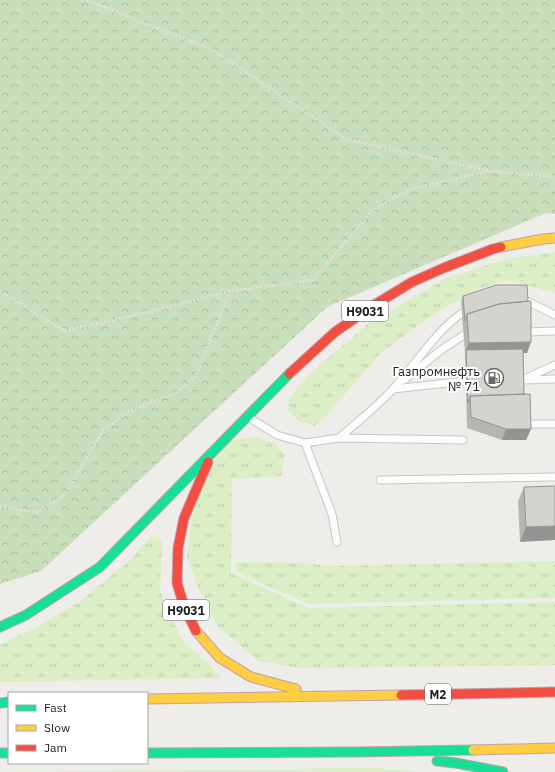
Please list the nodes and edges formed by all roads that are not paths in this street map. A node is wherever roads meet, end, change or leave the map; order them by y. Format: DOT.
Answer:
graph roads {
  1 [pos="555,238"];
  2 [pos="527,301"];
  3 [pos="462,313"];
  4 [pos="555,315"];
  5 [pos="555,331"];
  6 [pos="527,332"];
  7 [pos="464,335"];
  8 [pos="555,365"];
  9 [pos="555,379"];
  10 [pos="466,381"];
  11 [pos="393,389"];
  12 [pos="248,416"];
  13 [pos="533,424"];
  14 [pos="555,424"];
  15 [pos="339,438"];
  16 [pos="463,440"];
  17 [pos="305,443"];
  18 [pos="214,450"];
  19 [pos="555,477"];
  20 [pos="380,480"];
  21 [pos="337,542"];
  22 [pos="0,627"];
  23 [pos="555,692"];
  24 [pos="322,696"];
  25 [pos="148,699"];
  26 [pos="555,748"];
  27 [pos="356,752"];
  28 [pos="148,753"];
  29 [pos="503,772"];
  1 -- 12 [label="highway, Н9031"];
  2 -- 4 [label="lane"];
  3 -- 11 [label="lane"];
  5 -- 6 [label="lane"];
  7 -- 11 [label="lane"];
  8 -- 9 [label="lane"];
  10 -- 11 [label="lane"];
  11 -- 15 [label="lane"];
  12 -- 17 [label="lane"];
  12 -- 18 [label="highway, Н9031"];
  13 -- 14 [label="lane"];
  15 -- 16 [label="lane"];
  15 -- 17 [label="lane"];
  17 -- 21 [label="lane"];
  18 -- 22 [label="highway, Н9031"];
  18 -- 24 [label="highway, Н9031"];
  19 -- 20 [label="lane"];
  23 -- 24 [label="highway, М2"];
  24 -- 25 [label="highway, М2"];
  26 -- 27 [label="highway"];
  27 -- 28 [label="highway"];
  27 -- 29 [label="highway"];
}
